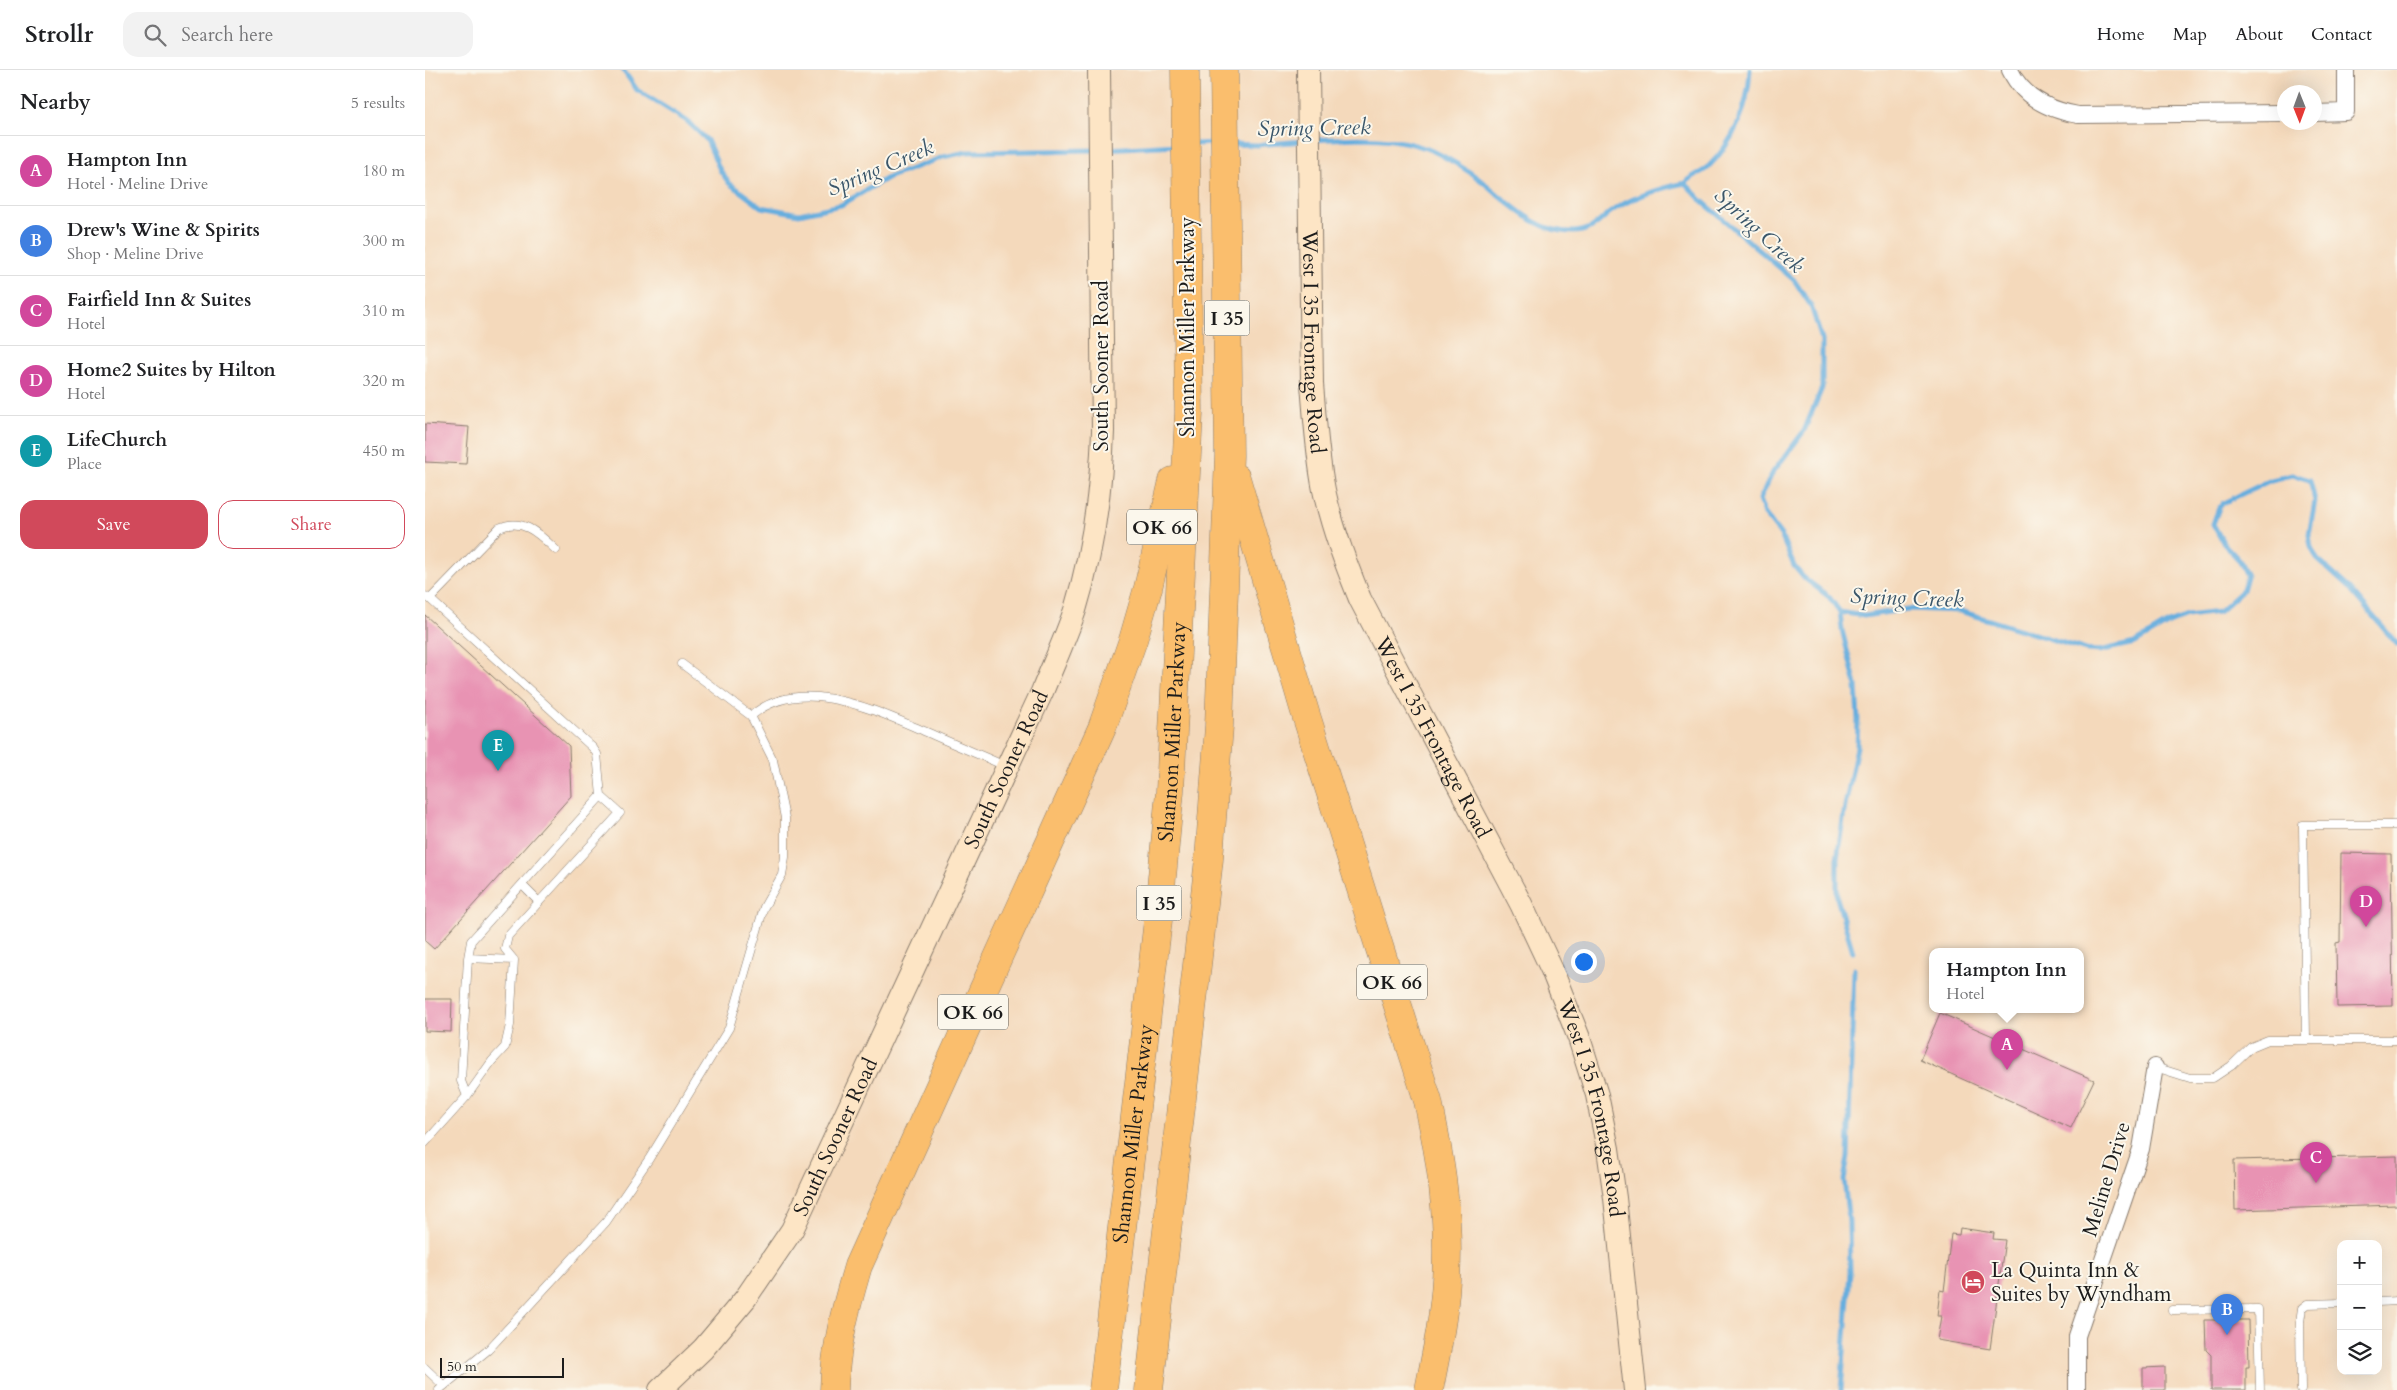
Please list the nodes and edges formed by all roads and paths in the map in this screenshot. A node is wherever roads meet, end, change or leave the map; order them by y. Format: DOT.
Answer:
graph roads {
  1 [pos="1099,70"];
  2 [pos="1185,70"];
  3 [pos="1224,70"];
  4 [pos="1308,70"];
  5 [pos="2010,70"];
  6 [pos="2346,70"];
  7 [pos="2277,113"];
  8 [pos="2322,113"];
  9 [pos="1189,413"];
  10 [pos="1229,455"];
  11 [pos="556,550"];
  12 [pos="428,597"];
  13 [pos="682,664"];
  14 [pos="751,716"];
  15 [pos="1007,766"];
  16 [pos="601,796"];
  17 [pos="2397,825"];
  18 [pos="522,885"];
  19 [pos="539,902"];
  20 [pos="468,958"];
  21 [pos="514,960"];
  22 [pos="2306,1040"];
  23 [pos="2397,1040"];
  24 [pos="2155,1067"];
  25 [pos="467,1096"];
  26 [pos="425,1143"];
  27 [pos="2397,1301"];
  28 [pos="2382,1302"];
  29 [pos="2337,1303"];
  30 [pos="2172,1310"];
  31 [pos="425,1368"];
  32 [pos="441,1388"];
  33 [pos="660,1390"];
  34 [pos="834,1390"];
  35 [pos="1103,1390"];
  36 [pos="1149,1390"];
  37 [pos="1429,1390"];
  38 [pos="1635,1390"];
  39 [pos="2077,1390"];
  40 [pos="2260,1390"];
  41 [pos="2301,1390"];
  1 -- 15 [label="street, South Sooner Road"];
  2 -- 9 [label="highway, Shannon Miller Parkway / I 35"];
  3 -- 10 [label="highway, Shannon Miller Parkway / I 35"];
  4 -- 38 [label="street, West I 35 Frontage Road"];
  5 -- 7 [label="street"];
  6 -- 8 [label="street"];
  9 -- 34 [label="highway, OK 66"];
  9 -- 35 [label="highway, Shannon Miller Parkway / I 35"];
  10 -- 36 [label="highway, Shannon Miller Parkway / I 35"];
  10 -- 37 [label="highway, OK 66"];
  11 -- 12 [label="lane"];
  12 -- 16 [label="lane"];
  13 -- 14 [label="lane"];
  14 -- 15 [label="lane"];
  14 -- 32 [label="lane"];
  15 -- 33 [label="street, South Sooner Road"];
  16 -- 18 [label="lane"];
  16 -- 19 [label="lane"];
  17 -- 22 [label="lane"];
  18 -- 19 [label="lane"];
  18 -- 20 [label="lane"];
  19 -- 21 [label="lane"];
  20 -- 21 [label="lane"];
  20 -- 25 [label="lane"];
  21 -- 25 [label="lane"];
  22 -- 23 [label="lane"];
  22 -- 24 [label="lane"];
  24 -- 39 [label="street, Meline Drive"];
  25 -- 26 [label="lane"];
  27 -- 28 [label="lane"];
  29 -- 41 [label="lane"];
  30 -- 40 [label="lane"];
  31 -- 32 [label="lane"];
}
